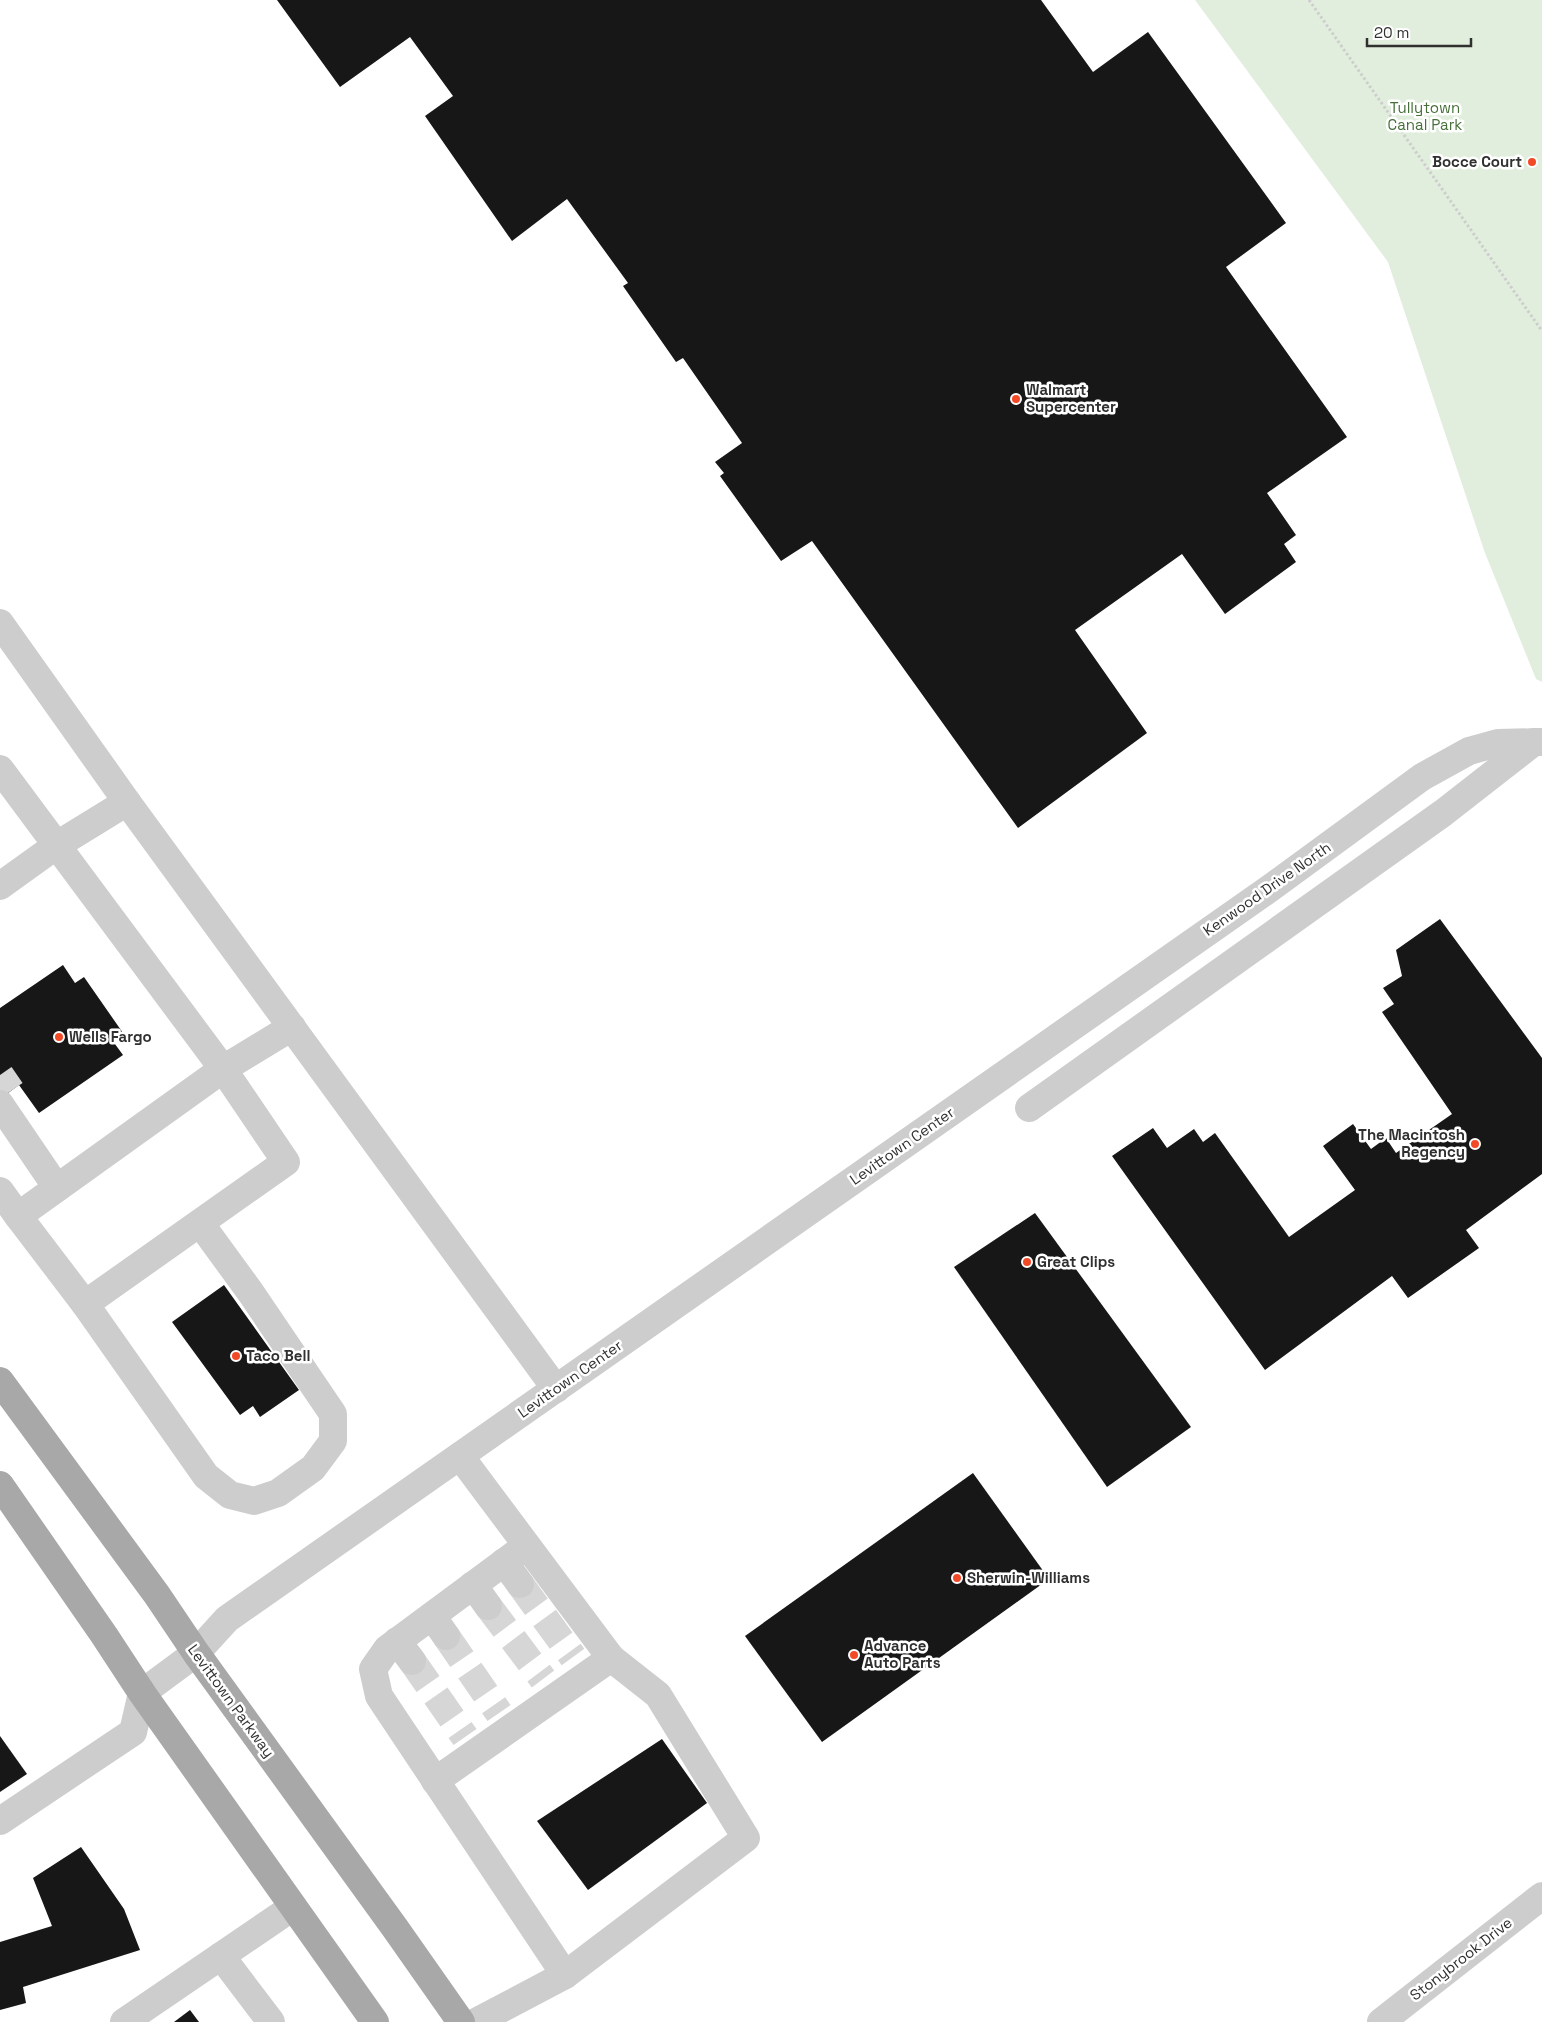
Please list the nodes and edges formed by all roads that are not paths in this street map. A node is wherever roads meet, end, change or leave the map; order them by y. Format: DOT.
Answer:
graph roads {
  1 [pos="0,623"];
  2 [pos="1538,742"];
  3 [pos="0,769"];
  4 [pos="127,802"];
  5 [pos="57,845"];
  6 [pos="0,886"];
  7 [pos="292,1026"];
  8 [pos="223,1069"];
  9 [pos="1006,1073"];
  10 [pos="6,1098"];
  11 [pos="1029,1108"];
  12 [pos="0,1127"];
  13 [pos="24,1139"];
  14 [pos="57,1188"];
  15 [pos="0,1191"];
  16 [pos="18,1216"];
  17 [pos="200,1223"];
  18 [pos="85,1304"];
  19 [pos="0,1381"];
  20 [pos="556,1389"];
  21 [pos="460,1456"];
  22 [pos="0,1485"];
  23 [pos="526,1546"];
  24 [pos="504,1562"];
  25 [pos="520,1584"];
  26 [pos="196,1653"];
  27 [pos="610,1658"];
  28 [pos="142,1693"];
  29 [pos="435,1781"];
  30 [pos="0,1821"];
  31 [pos="1542,1896"];
  32 [pos="293,1907"];
  33 [pos="221,1956"];
  34 [pos="565,1975"];
  35 [pos="124,2022"];
  36 [pos="271,2022"];
  37 [pos="375,2022"];
  38 [pos="461,2022"];
  39 [pos="476,2022"];
  40 [pos="1381,2022"];
  1 -- 4 [label="street"];
  2 -- 9 [label="street, Kenwood Drive North"];
  2 -- 11 [label="street"];
  3 -- 5 [label="street"];
  4 -- 5 [label="street"];
  4 -- 7 [label="street"];
  5 -- 6 [label="street"];
  5 -- 8 [label="street"];
  7 -- 8 [label="street"];
  7 -- 20 [label="street"];
  8 -- 14 [label="street"];
  8 -- 17 [label="street"];
  9 -- 20 [label="street, Levittown Center"];
  10 -- 13 [label="street"];
  12 -- 13 [label="street"];
  13 -- 14 [label="street"];
  14 -- 16 [label="street"];
  15 -- 16 [label="street"];
  16 -- 18 [label="street"];
  17 -- 18 [label="street"];
  17 -- 18 [label="street"];
  19 -- 26 [label="main road, Levittown Parkway"];
  20 -- 21 [label="street, Levittown Center"];
  21 -- 23 [label="street"];
  21 -- 26 [label="street, Levittown Center"];
  22 -- 28 [label="main road"];
  23 -- 24 [label="street"];
  23 -- 27 [label="street"];
  24 -- 25 [label="street"];
  24 -- 29 [label="street"];
  26 -- 28 [label="street, Levittown Center"];
  26 -- 38 [label="main road, Levittown Parkway"];
  27 -- 29 [label="street"];
  27 -- 34 [label="street"];
  28 -- 30 [label="street"];
  28 -- 32 [label="main road"];
  29 -- 34 [label="street"];
  31 -- 40 [label="street, Stonybrook Drive"];
  32 -- 33 [label="street"];
  32 -- 37 [label="main road"];
  33 -- 35 [label="street"];
  33 -- 36 [label="street"];
  34 -- 39 [label="street"];
}
